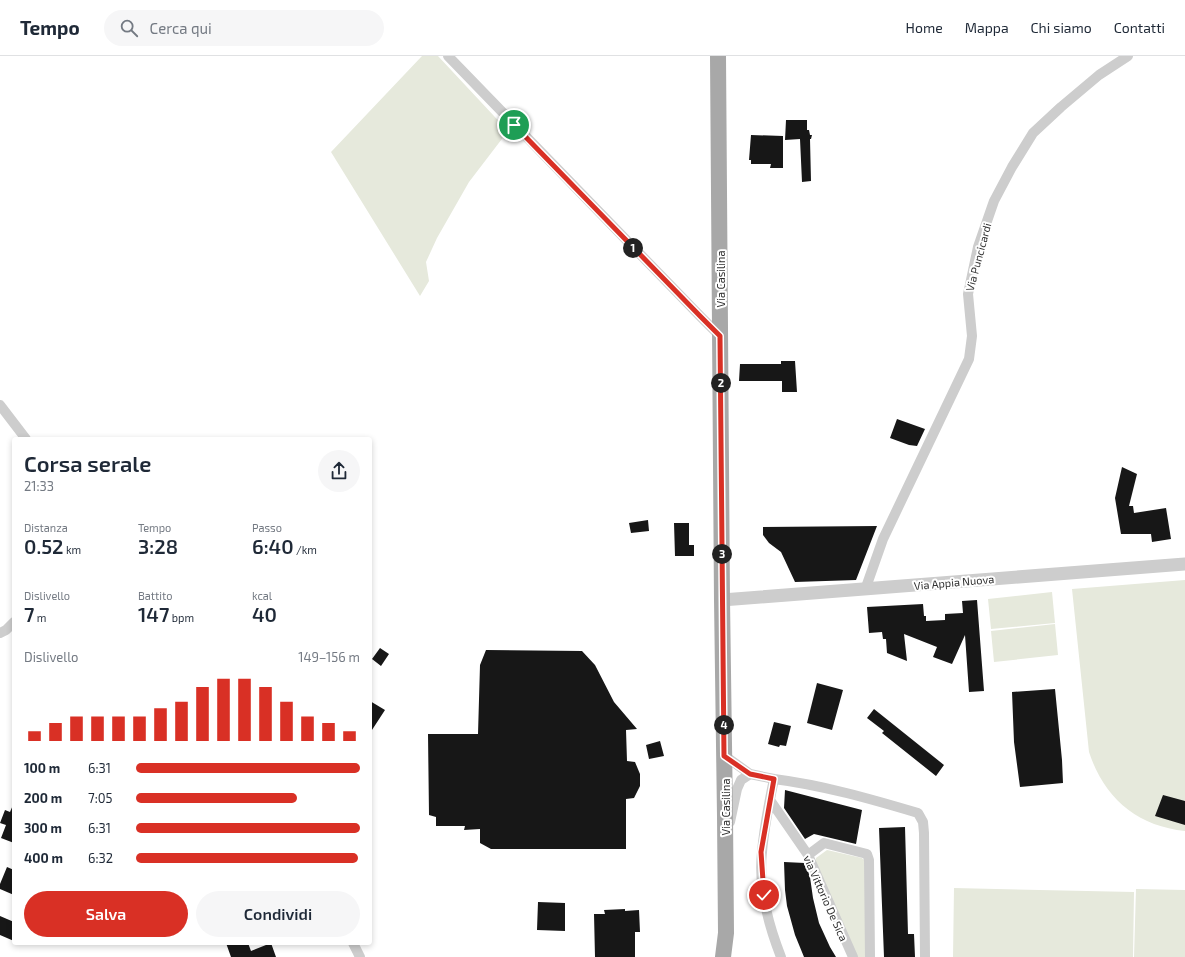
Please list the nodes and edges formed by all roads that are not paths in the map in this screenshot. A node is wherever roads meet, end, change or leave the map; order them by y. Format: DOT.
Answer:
graph roads {
  1 [pos="448,56"];
  2 [pos="718,56"];
  3 [pos="1128,56"];
  4 [pos="720,336"];
  5 [pos="0,405"];
  6 [pos="24,437"];
  7 [pos="1185,564"];
  8 [pos="866,590"];
  9 [pos="722,600"];
  10 [pos="12,624"];
  11 [pos="0,633"];
  12 [pos="724,756"];
  13 [pos="750,774"];
  14 [pos="774,779"];
  15 [pos="770,800"];
  16 [pos="725,845"];
  17 [pos="808,855"];
  18 [pos="726,933"];
  19 [pos="354,945"];
  20 [pos="360,957"];
  21 [pos="723,957"];
  22 [pos="733,957"];
  23 [pos="782,957"];
  24 [pos="853,957"];
  25 [pos="870,957"];
  26 [pos="925,957"];
  1 -- 4 [label="street"];
  2 -- 4 [label="main road, Via Casilina"];
  3 -- 8 [label="street, Via Puncicardi"];
  4 -- 9 [label="main road, Via Casilina"];
  5 -- 6 [label="street"];
  7 -- 8 [label="street, Via Appia Nuova"];
  8 -- 9 [label="street, Via Appia Nuova"];
  9 -- 12 [label="main road, Via Casilina"];
  10 -- 11 [label="street"];
  12 -- 13 [label="street"];
  12 -- 16 [label="main road, Via Casilina"];
  13 -- 14 [label="street"];
  13 -- 16 [label="street"];
  14 -- 15 [label="street"];
  14 -- 26 [label="street"];
  15 -- 17 [label="street, via Vittorio De Sica"];
  15 -- 23 [label="street"];
  16 -- 18 [label="main road, Via Casilina"];
  17 -- 24 [label="street, via Vittorio De Sica"];
  17 -- 25 [label="street"];
  18 -- 21 [label="main road, Via Casilina"];
  18 -- 22 [label="main road, Via Casilina"];
  19 -- 20 [label="street"];
}
